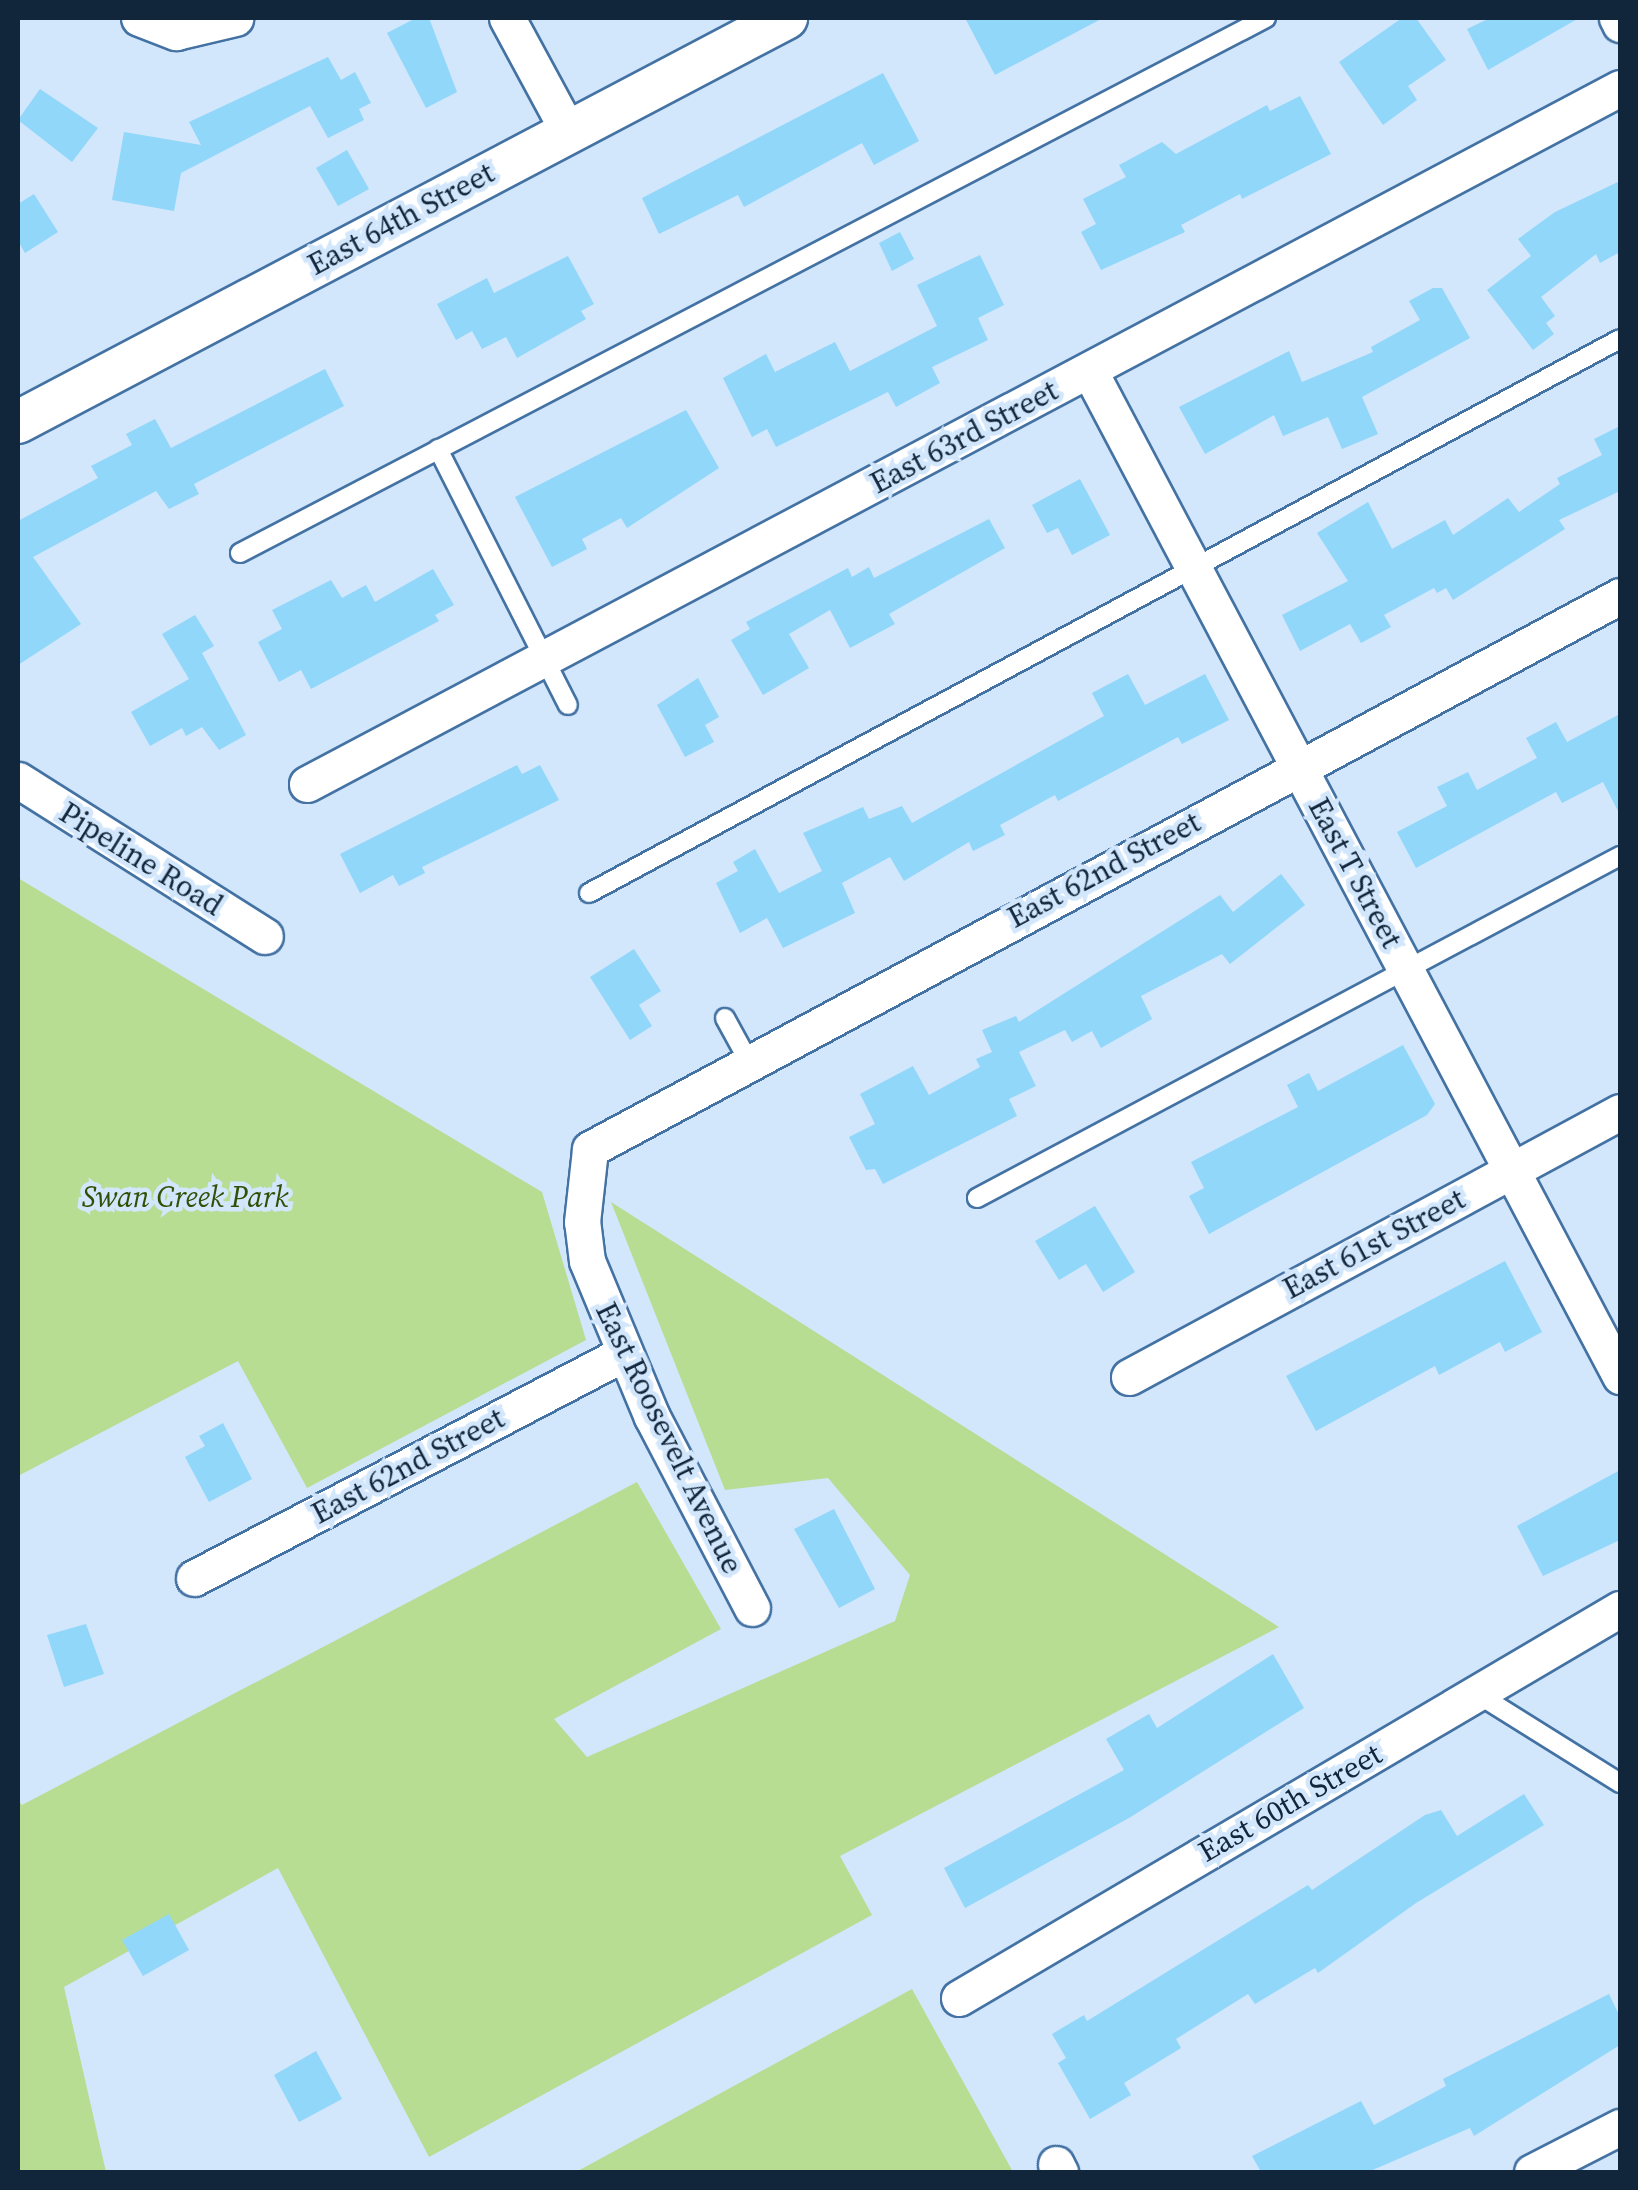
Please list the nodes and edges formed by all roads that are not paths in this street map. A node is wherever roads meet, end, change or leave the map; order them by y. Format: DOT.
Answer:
graph roads {
  1 [pos="139,18"];
  2 [pos="235,18"];
  3 [pos="507,18"];
  4 [pos="786,18"];
  5 [pos="1266,18"];
  6 [pos="1620,88"];
  7 [pos="568,132"];
  8 [pos="1620,338"];
  9 [pos="1089,370"];
  10 [pos="18,422"];
  11 [pos="438,450"];
  12 [pos="240,553"];
  13 [pos="1192,566"];
  14 [pos="1620,596"];
  15 [pos="543,659"];
  16 [pos="568,705"];
  17 [pos="1298,767"];
  18 [pos="18,780"];
  19 [pos="306,784"];
  20 [pos="1620,856"];
  21 [pos="588,894"];
  22 [pos="265,936"];
  23 [pos="1406,970"];
  24 [pos="726,1018"];
  25 [pos="748,1060"];
  26 [pos="1620,1112"];
  27 [pos="590,1148"];
  28 [pos="1511,1170"];
  29 [pos="977,1198"];
  30 [pos="622,1354"];
  31 [pos="1618,1366"];
  32 [pos="1129,1377"];
  33 [pos="194,1578"];
  34 [pos="752,1608"];
  35 [pos="1620,1609"];
  36 [pos="1476,1694"];
  37 [pos="1620,1782"];
  38 [pos="959,1998"];
  39 [pos="1620,2127"];
  40 [pos="1532,2172"];
  1 -- 2 [label="street"];
  3 -- 7 [label="street"];
  4 -- 7 [label="street, East 64th Street"];
  5 -- 11 [label="lane"];
  6 -- 9 [label="street, East 63rd Street"];
  7 -- 10 [label="street, East 64th Street"];
  8 -- 13 [label="lane"];
  9 -- 13 [label="street, East T Street"];
  9 -- 15 [label="street, East 63rd Street"];
  11 -- 12 [label="lane"];
  11 -- 15 [label="lane"];
  13 -- 17 [label="street, East T Street"];
  13 -- 21 [label="lane"];
  14 -- 17 [label="street, East 62nd Street"];
  15 -- 16 [label="lane"];
  15 -- 19 [label="street, East 63rd Street"];
  17 -- 23 [label="street, East T Street"];
  17 -- 25 [label="street, East 62nd Street"];
  18 -- 22 [label="street, Pipeline Road"];
  20 -- 23 [label="lane"];
  23 -- 28 [label="street, East T Street"];
  23 -- 29 [label="lane"];
  24 -- 25 [label="lane"];
  25 -- 27 [label="street, East 62nd Street"];
  26 -- 28 [label="street, East 61st Street"];
  27 -- 30 [label="street, East Roosevelt Avenue"];
  28 -- 31 [label="street, East T Street"];
  28 -- 32 [label="street, East 61st Street"];
  30 -- 33 [label="street, East 62nd Street"];
  30 -- 34 [label="street, East Roosevelt Avenue"];
  35 -- 36 [label="street, East 60th Street"];
  36 -- 37 [label="lane"];
  36 -- 38 [label="street, East 60th Street"];
  39 -- 40 [label="street"];
}
